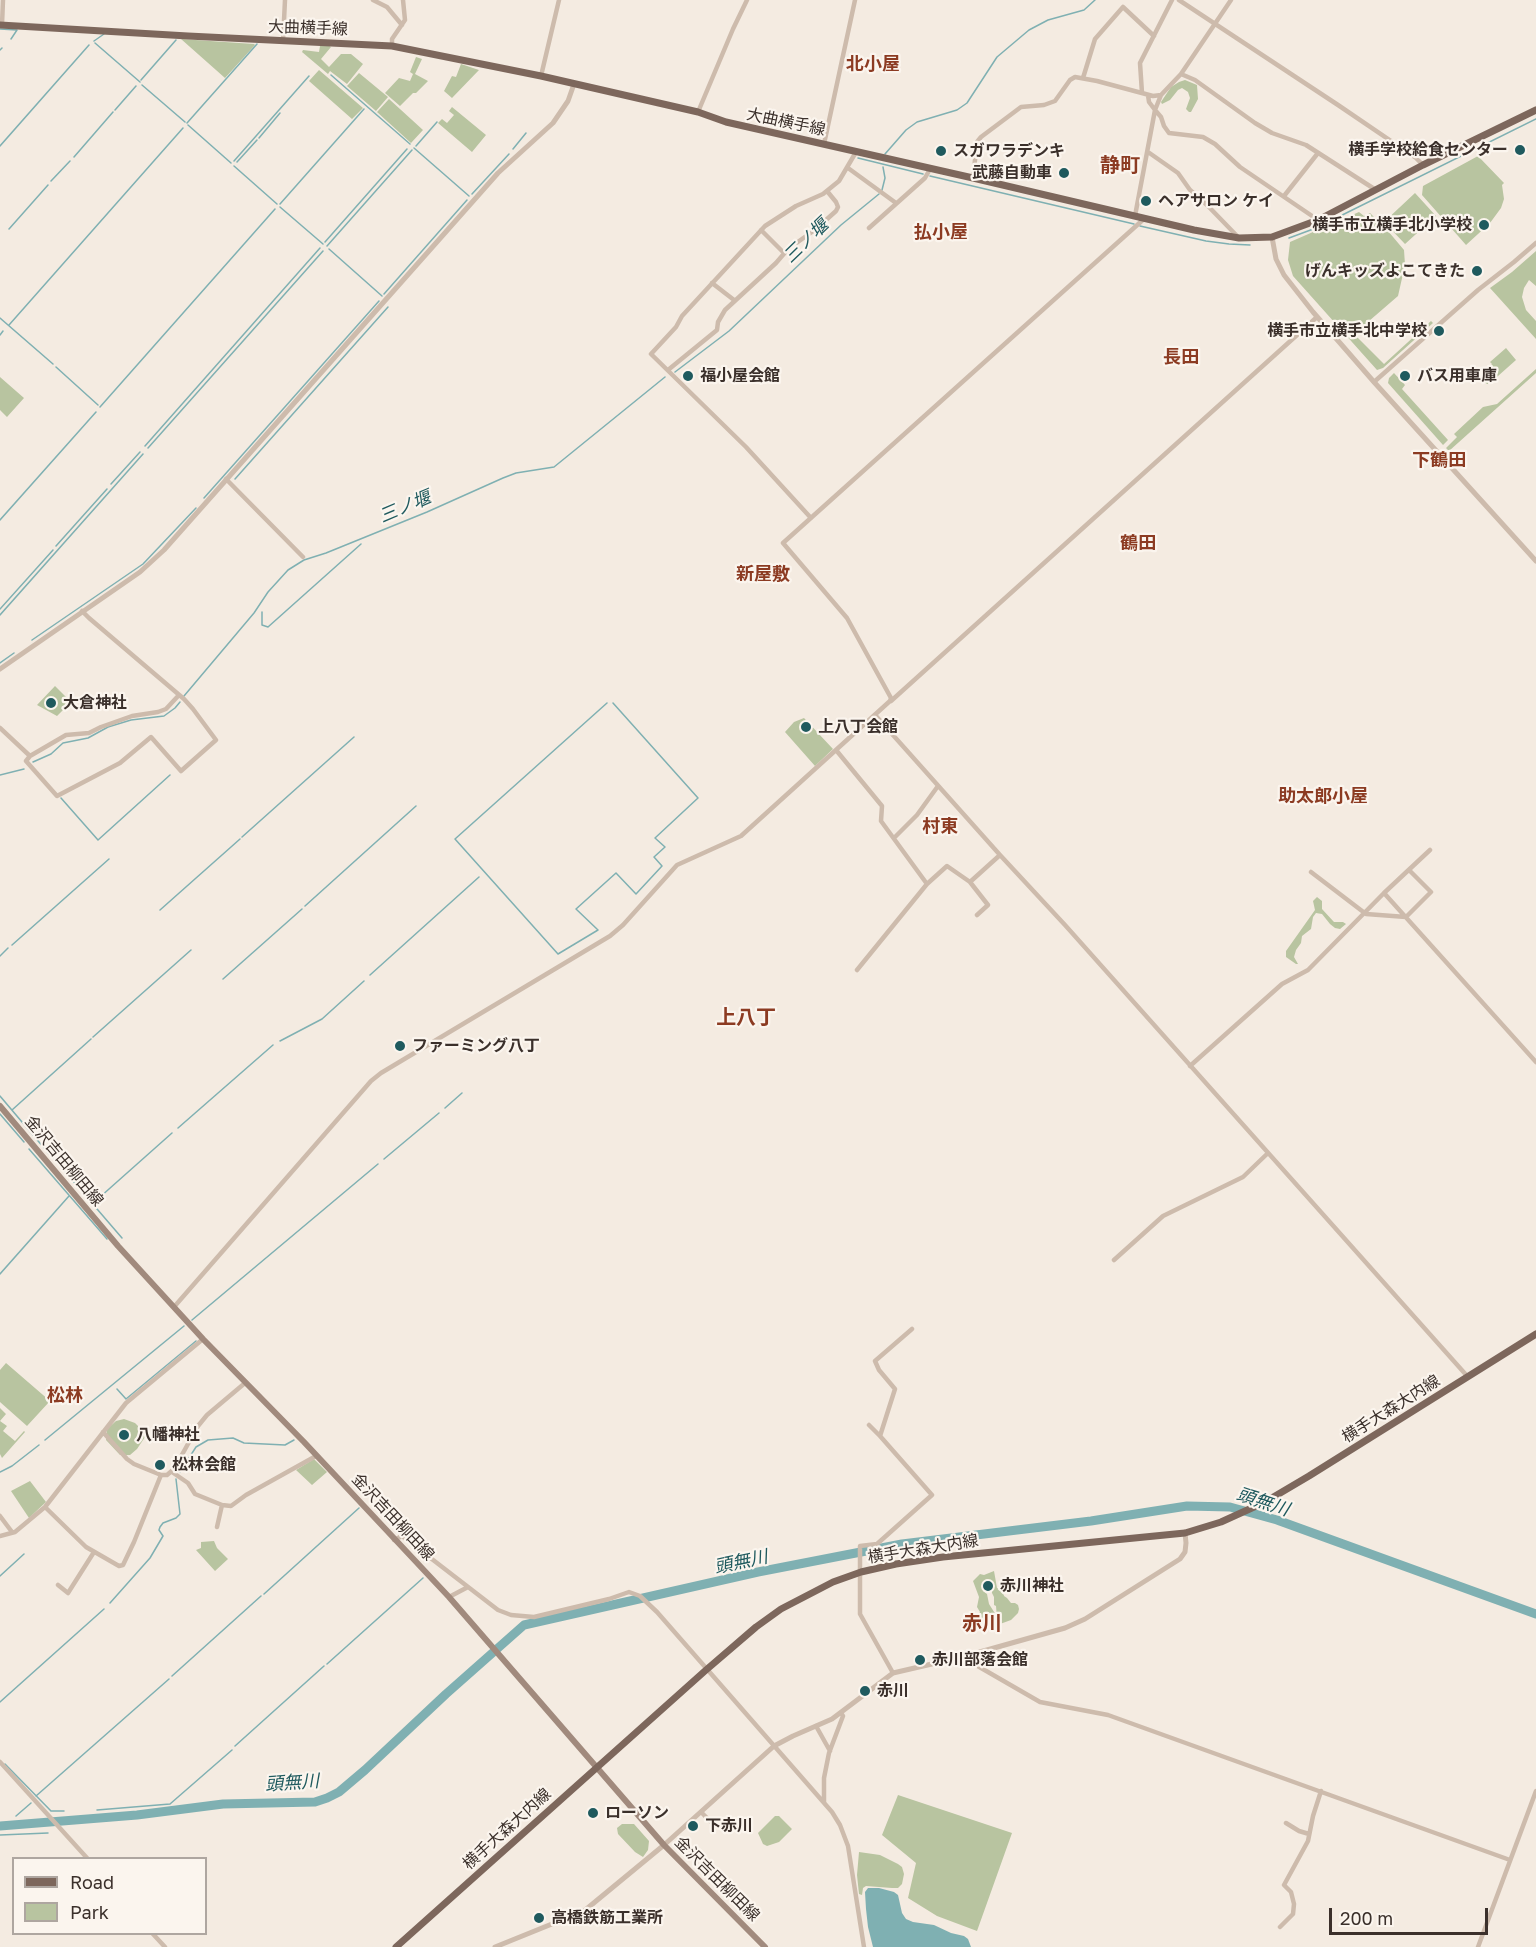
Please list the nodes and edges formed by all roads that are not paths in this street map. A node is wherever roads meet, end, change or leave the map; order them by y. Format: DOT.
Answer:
graph roads {
  1 [pos="3,0"];
  2 [pos="285,0"];
  3 [pos="373,0"];
  4 [pos="403,0"];
  5 [pos="559,0"];
  6 [pos="747,0"];
  7 [pos="855,0"];
  8 [pos="1172,0"];
  9 [pos="1179,0"];
  10 [pos="1231,0"];
  11 [pos="1,25"];
  12 [pos="402,25"];
  13 [pos="1215,25"];
  14 [pos="1154,36"];
  15 [pos="283,41"];
  16 [pos="392,46"];
  17 [pos="1181,75"];
  18 [pos="541,76"];
  19 [pos="1083,78"];
  20 [pos="574,84"];
  21 [pos="1145,94"];
  22 [pos="1161,95"];
  23 [pos="1155,110"];
  24 [pos="1536,110"];
  25 [pos="698,112"];
  26 [pos="824,144"];
  27 [pos="856,152"];
  28 [pos="1148,152"];
  29 [pos="1318,153"];
  30 [pos="1423,165"];
  31 [pos="848,168"];
  32 [pos="930,169"];
  33 [pos="973,178"];
  34 [pos="1376,190"];
  35 [pos="827,191"];
  36 [pos="1284,196"];
  37 [pos="896,203"];
  38 [pos="1135,216"];
  39 [pos="1145,218"];
  40 [pos="1318,220"];
  41 [pos="869,228"];
  42 [pos="761,230"];
  43 [pos="1272,237"];
  44 [pos="1239,238"];
  45 [pos="1536,243"];
  46 [pos="784,254"];
  47 [pos="712,283"];
  48 [pos="734,300"];
  49 [pos="1317,317"];
  50 [pos="668,370"];
  51 [pos="1374,382"];
  52 [pos="226,479"];
  53 [pos="812,518"];
  54 [pos="303,557"];
  55 [pos="1536,561"];
  56 [pos="82,611"];
  57 [pos="0,669"];
  58 [pos="179,695"];
  59 [pos="890,701"];
  60 [pos="876,716"];
  61 [pos="0,728"];
  62 [pos="836,750"];
  63 [pos="30,756"];
  64 [pos="938,786"];
  65 [pos="894,838"];
  66 [pos="1430,850"];
  67 [pos="1000,855"];
  68 [pos="1409,870"];
  69 [pos="1311,872"];
  70 [pos="970,882"];
  71 [pos="927,884"];
  72 [pos="1384,893"];
  73 [pos="1364,913"];
  74 [pos="977,915"];
  75 [pos="1406,917"];
  76 [pos="857,970"];
  77 [pos="1536,1062"];
  78 [pos="1190,1066"];
  79 [pos="0,1107"];
  80 [pos="1268,1153"];
  81 [pos="1114,1260"];
  82 [pos="174,1307"];
  83 [pos="912,1329"];
  84 [pos="1536,1334"];
  85 [pos="203,1339"];
  86 [pos="1468,1377"];
  87 [pos="245,1383"];
  88 [pos="869,1425"];
  89 [pos="103,1432"];
  90 [pos="880,1436"];
  91 [pos="316,1456"];
  92 [pos="172,1472"];
  93 [pos="161,1475"];
  94 [pos="222,1505"];
  95 [pos="45,1507"];
  96 [pos="0,1516"];
  97 [pos="217,1527"];
  98 [pos="12,1532"];
  99 [pos="1185,1533"];
  100 [pos="0,1536"];
  101 [pos="394,1540"];
  102 [pos="94,1552"];
  103 [pos="861,1572"];
  104 [pos="58,1586"];
  105 [pos="468,1587"];
  106 [pos="449,1597"];
  107 [pos="962,1657"];
  108 [pos="706,1670"];
  109 [pos="893,1673"];
  110 [pos="841,1713"];
  111 [pos="816,1726"];
  112 [pos="774,1746"];
  113 [pos="830,1751"];
  114 [pos="0,1762"];
  115 [pos="596,1767"];
  116 [pos="1321,1791"];
  117 [pos="1536,1791"];
  118 [pos="824,1802"];
  119 [pos="702,1812"];
  120 [pos="1286,1823"];
  121 [pos="715,1826"];
  122 [pos="1309,1834"];
  123 [pos="664,1845"];
  124 [pos="86,1857"];
  125 [pos="1510,1860"];
  126 [pos="1280,1928"];
  127 [pos="154,1935"];
  128 [pos="165,1947"];
  129 [pos="396,1947"];
  130 [pos="495,1947"];
  131 [pos="765,1947"];
  132 [pos="864,1947"];
  133 [pos="1478,1947"];
  1 -- 11 [label="street"];
  2 -- 15 [label="street"];
  3 -- 12 [label="street"];
  4 -- 12 [label="street"];
  5 -- 18 [label="street"];
  6 -- 25 [label="street"];
  7 -- 26 [label="street"];
  8 -- 14 [label="street"];
  9 -- 13 [label="street"];
  10 -- 13 [label="street"];
  11 -- 15 [label="main road, 大曲横手線"];
  12 -- 16 [label="street"];
  13 -- 17 [label="street"];
  13 -- 30 [label="street"];
  14 -- 19 [label="street"];
  14 -- 21 [label="street"];
  15 -- 16 [label="main road, 大曲横手線"];
  16 -- 18 [label="main road, 大曲横手線"];
  17 -- 22 [label="street"];
  17 -- 29 [label="street"];
  18 -- 20 [label="main road, 大曲横手線"];
  19 -- 21 [label="street"];
  19 -- 33 [label="street"];
  20 -- 25 [label="main road, 大曲横手線"];
  20 -- 52 [label="street"];
  21 -- 22 [label="street"];
  21 -- 23 [label="street"];
  22 -- 23 [label="street"];
  23 -- 28 [label="street"];
  23 -- 36 [label="street"];
  24 -- 30 [label="main road, 大曲横手線"];
  25 -- 26 [label="main road, 大曲横手線"];
  26 -- 27 [label="main road, 大曲横手線"];
  27 -- 31 [label="street"];
  27 -- 32 [label="main road, 大曲横手線"];
  28 -- 38 [label="street"];
  28 -- 44 [label="street"];
  29 -- 34 [label="street"];
  29 -- 36 [label="street"];
  30 -- 34 [label="main road, 大曲横手線"];
  31 -- 35 [label="street"];
  31 -- 37 [label="street"];
  32 -- 33 [label="main road, 大曲横手線"];
  32 -- 37 [label="street"];
  33 -- 38 [label="main road, 大曲横手線"];
  34 -- 40 [label="main road, 大曲横手線"];
  35 -- 42 [label="street"];
  35 -- 46 [label="street"];
  36 -- 40 [label="street"];
  37 -- 41 [label="street"];
  38 -- 39 [label="main road, 大曲横手線"];
  39 -- 44 [label="main road, 大曲横手線"];
  39 -- 53 [label="street"];
  40 -- 43 [label="main road, 大曲横手線"];
  42 -- 46 [label="street"];
  42 -- 47 [label="street"];
  43 -- 44 [label="main road, 大曲横手線"];
  43 -- 49 [label="street"];
  45 -- 51 [label="street"];
  46 -- 48 [label="street"];
  47 -- 48 [label="street"];
  47 -- 50 [label="street"];
  48 -- 50 [label="street"];
  49 -- 51 [label="street"];
  49 -- 59 [label="street"];
  50 -- 53 [label="street"];
  51 -- 55 [label="street"];
  52 -- 54 [label="street"];
  52 -- 56 [label="street"];
  53 -- 59 [label="street"];
  56 -- 57 [label="street"];
  56 -- 58 [label="street"];
  58 -- 63 [label="street"];
  58 -- 63 [label="street"];
  59 -- 60 [label="street"];
  60 -- 62 [label="street"];
  60 -- 64 [label="street"];
  61 -- 63 [label="street"];
  62 -- 65 [label="street"];
  62 -- 82 [label="street"];
  64 -- 65 [label="street"];
  64 -- 67 [label="street"];
  65 -- 71 [label="street"];
  66 -- 68 [label="street"];
  67 -- 70 [label="street"];
  67 -- 78 [label="street"];
  68 -- 72 [label="street"];
  68 -- 75 [label="street"];
  69 -- 73 [label="street"];
  70 -- 71 [label="street"];
  70 -- 74 [label="street"];
  71 -- 76 [label="street"];
  72 -- 73 [label="street"];
  72 -- 75 [label="street"];
  73 -- 75 [label="street"];
  73 -- 78 [label="street"];
  75 -- 77 [label="street"];
  78 -- 80 [label="street"];
  79 -- 82 [label="main road, 金沢吉田柳田線"];
  80 -- 81 [label="street"];
  80 -- 86 [label="street"];
  82 -- 85 [label="main road, 金沢吉田柳田線"];
  83 -- 90 [label="street"];
  84 -- 86 [label="main road, 横手大森大内線"];
  85 -- 87 [label="main road, 金沢吉田柳田線"];
  85 -- 89 [label="street"];
  86 -- 99 [label="main road, 横手大森大内線"];
  87 -- 91 [label="main road, 金沢吉田柳田線"];
  87 -- 92 [label="street"];
  88 -- 90 [label="street"];
  89 -- 93 [label="street"];
  89 -- 95 [label="street"];
  90 -- 103 [label="street"];
  91 -- 94 [label="street"];
  91 -- 101 [label="main road, 金沢吉田柳田線"];
  92 -- 93 [label="street"];
  92 -- 94 [label="street"];
  93 -- 102 [label="street"];
  94 -- 97 [label="street"];
  95 -- 98 [label="street"];
  95 -- 102 [label="street"];
  96 -- 98 [label="street"];
  98 -- 100 [label="street"];
  99 -- 103 [label="main road, 横手大森大内線"];
  99 -- 107 [label="street"];
  101 -- 105 [label="street"];
  101 -- 106 [label="main road, 金沢吉田柳田線"];
  102 -- 104 [label="street"];
  103 -- 108 [label="main road, 横手大森大内線"];
  103 -- 109 [label="street"];
  105 -- 106 [label="street"];
  105 -- 108 [label="street"];
  106 -- 115 [label="main road, 金沢吉田柳田線"];
  107 -- 109 [label="street"];
  107 -- 116 [label="street"];
  108 -- 112 [label="street"];
  108 -- 115 [label="main road, 横手大森大内線"];
  109 -- 110 [label="street"];
  110 -- 111 [label="street"];
  110 -- 113 [label="street"];
  111 -- 112 [label="street"];
  111 -- 113 [label="street"];
  112 -- 118 [label="street"];
  112 -- 119 [label="street"];
  113 -- 118 [label="street"];
  114 -- 124 [label="street"];
  115 -- 123 [label="main road, 金沢吉田柳田線"];
  115 -- 129 [label="main road, 横手大森大内線"];
  116 -- 122 [label="street"];
  116 -- 125 [label="street"];
  117 -- 125 [label="street"];
  118 -- 132 [label="street"];
  119 -- 121 [label="street"];
  119 -- 123 [label="street"];
  120 -- 122 [label="street"];
  122 -- 126 [label="street"];
  123 -- 130 [label="street"];
  123 -- 131 [label="main road, 金沢吉田柳田線"];
  125 -- 133 [label="street"];
  127 -- 128 [label="street"];
}
